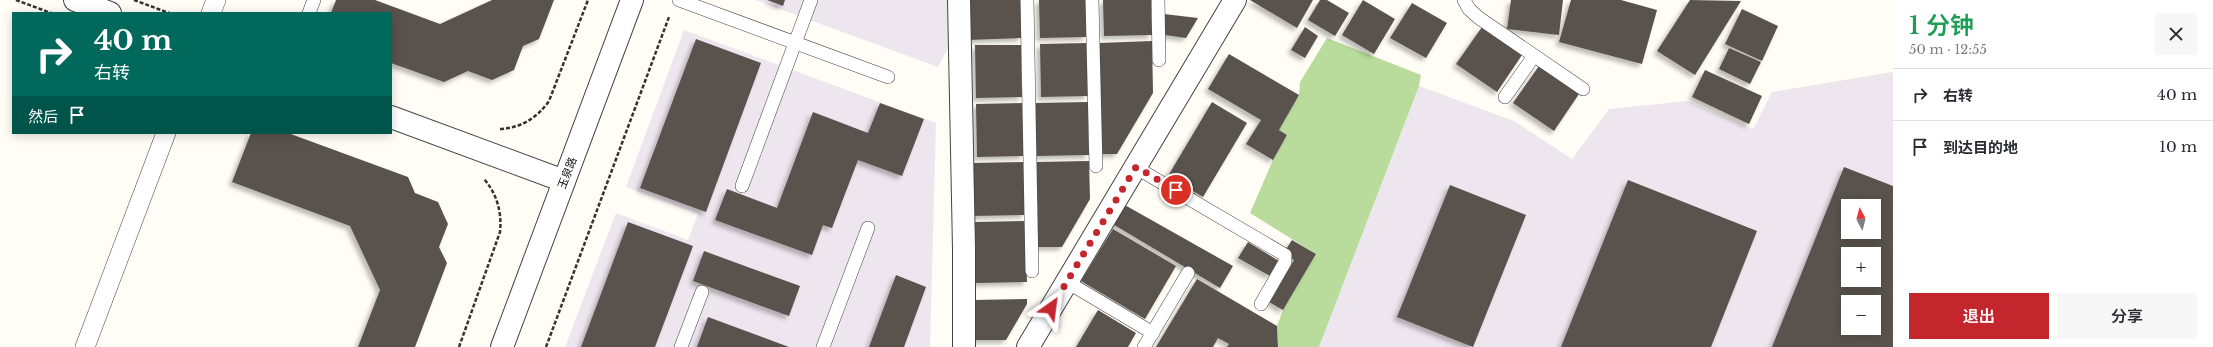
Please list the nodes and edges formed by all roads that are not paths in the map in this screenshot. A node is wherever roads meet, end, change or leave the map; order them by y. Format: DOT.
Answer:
graph roads {
  1 [pos="75,0"];
  2 [pos="216,0"];
  3 [pos="314,0"];
  4 [pos="632,0"];
  5 [pos="679,0"];
  6 [pos="811,0"];
  7 [pos="959,0"];
  8 [pos="1027,0"];
  9 [pos="1092,0"];
  10 [pos="1158,0"];
  11 [pos="1235,0"];
  12 [pos="1464,0"];
  13 [pos="107,12"];
  14 [pos="211,12"];
  15 [pos="309,12"];
  16 [pos="795,43"];
  17 [pos="1534,56"];
  18 [pos="1159,60"];
  19 [pos="888,77"];
  20 [pos="1583,89"];
  21 [pos="1505,98"];
  22 [pos="392,117"];
  23 [pos="166,134"];
  24 [pos="1096,166"];
  25 [pos="1136,167"];
  26 [pos="564,181"];
  27 [pos="742,186"];
  28 [pos="868,228"];
  29 [pos="1032,271"];
  30 [pos="1188,273"];
  31 [pos="1067,282"];
  32 [pos="702,292"];
  33 [pos="1261,304"];
  34 [pos="1153,333"];
  35 [pos="85,347"];
  36 [pos="502,347"];
  37 [pos="681,347"];
  38 [pos="823,347"];
  39 [pos="964,347"];
  40 [pos="1028,347"];
  41 [pos="1144,347"];
  1 -- 13 [label="street"];
  2 -- 14 [label="street"];
  3 -- 15 [label="lane"];
  4 -- 26 [label="street, 玉泉路"];
  5 -- 16 [label="lane"];
  6 -- 16 [label="lane"];
  7 -- 39 [label="street"];
  8 -- 29 [label="lane"];
  9 -- 24 [label="lane"];
  10 -- 18 [label="lane"];
  11 -- 25 [label="street"];
  12 -- 17 [label="lane"];
  16 -- 19 [label="lane"];
  16 -- 27 [label="lane"];
  17 -- 20 [label="lane"];
  17 -- 21 [label="lane"];
  22 -- 26 [label="street"];
  23 -- 35 [label="street"];
  25 -- 31 [label="street"];
  25 -- 33 [label="lane"];
  26 -- 36 [label="street, 玉泉路"];
  28 -- 38 [label="lane"];
  30 -- 34 [label="lane"];
  31 -- 34 [label="lane"];
  31 -- 40 [label="street"];
  32 -- 37 [label="lane"];
  34 -- 41 [label="lane"];
}
